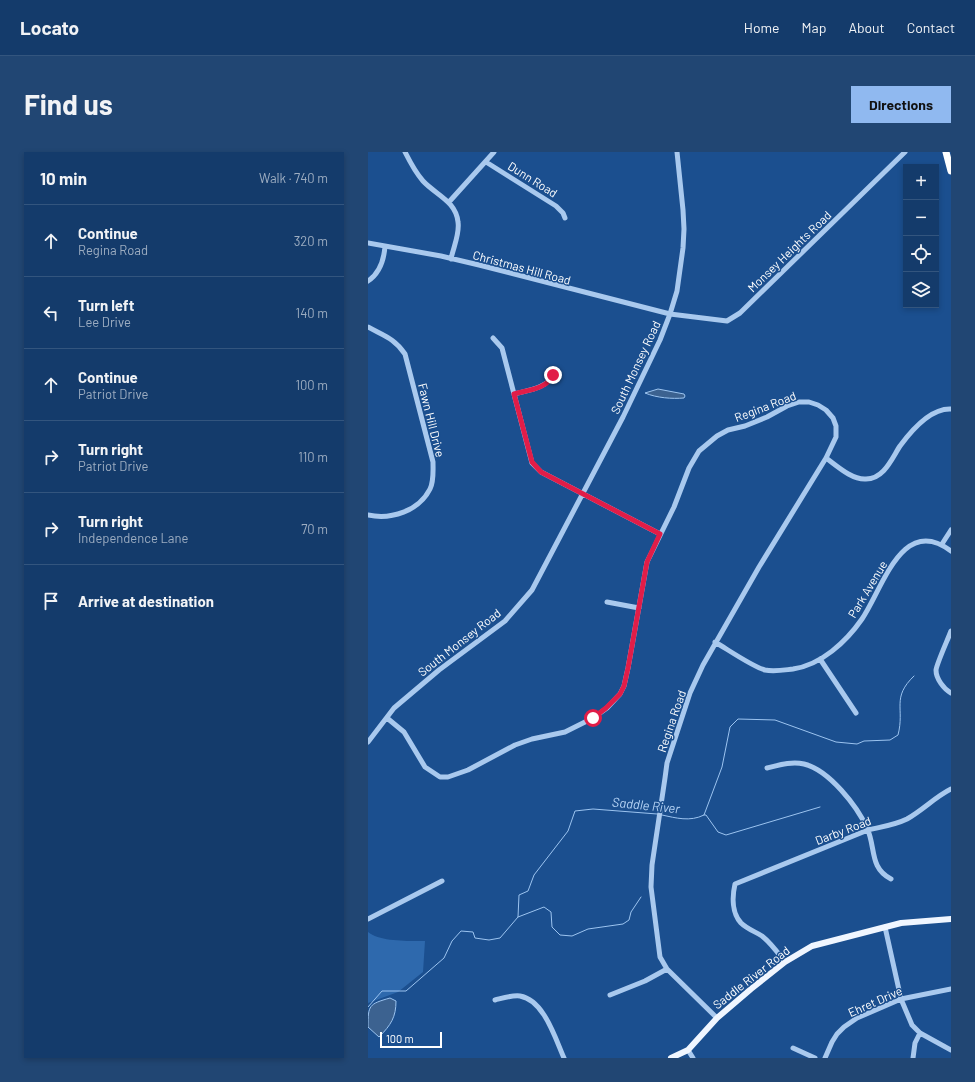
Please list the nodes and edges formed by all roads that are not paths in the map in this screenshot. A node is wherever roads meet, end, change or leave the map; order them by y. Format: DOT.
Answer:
graph roads {
  1 [pos="405,152"];
  2 [pos="494,152"];
  3 [pos="677,152"];
  4 [pos="905,152"];
  5 [pos="946,152"];
  6 [pos="486,162"];
  7 [pos="951,171"];
  8 [pos="449,202"];
  9 [pos="565,218"];
  10 [pos="368,243"];
  11 [pos="386,246"];
  12 [pos="450,259"];
  13 [pos="368,281"];
  14 [pos="670,314"];
  15 [pos="368,327"];
  16 [pos="493,338"];
  17 [pos="553,375"];
  18 [pos="514,394"];
  19 [pos="951,409"];
  20 [pos="826,458"];
  21 [pos="583,494"];
  22 [pos="368,515"];
  23 [pos="951,530"];
  24 [pos="660,534"];
  25 [pos="942,544"];
  26 [pos="951,551"];
  27 [pos="607,602"];
  28 [pos="639,608"];
  29 [pos="951,632"];
  30 [pos="715,642"];
  31 [pos="820,660"];
  32 [pos="951,693"];
  33 [pos="856,713"];
  34 [pos="387,718"];
  35 [pos="368,742"];
  36 [pos="767,768"];
  37 [pos="951,789"];
  38 [pos="868,830"];
  39 [pos="891,879"];
  40 [pos="442,881"];
  41 [pos="368,919"];
  42 [pos="951,919"];
  43 [pos="885,927"];
  44 [pos="785,962"];
  45 [pos="666,968"];
  46 [pos="951,989"];
  47 [pos="610,996"];
  48 [pos="901,998"];
  49 [pos="495,1000"];
  50 [pos="717,1018"];
  51 [pos="920,1033"];
  52 [pos="793,1048"];
  53 [pos="688,1050"];
  54 [pos="951,1050"];
  55 [pos="564,1058"];
  56 [pos="671,1058"];
  57 [pos="693,1058"];
  58 [pos="815,1058"];
  59 [pos="825,1058"];
  60 [pos="913,1058"];
  1 -- 8 [label="street"];
  2 -- 6 [label="street"];
  3 -- 14 [label="street, South Monsey Road"];
  4 -- 14 [label="street, Monsey Heights Road"];
  5 -- 7 [label="highway"];
  6 -- 8 [label="street"];
  6 -- 9 [label="street, Dunn Road"];
  8 -- 12 [label="street"];
  10 -- 11 [label="street, Christmas Hill Road"];
  11 -- 12 [label="street, Christmas Hill Road"];
  11 -- 13 [label="street"];
  12 -- 14 [label="street, Christmas Hill Road"];
  14 -- 21 [label="street, South Monsey Road"];
  15 -- 22 [label="street, Fawn Hill Drive"];
  16 -- 18 [label="street"];
  17 -- 18 [label="street"];
  18 -- 21 [label="street"];
  19 -- 20 [label="street"];
  20 -- 24 [label="street, Regina Road"];
  20 -- 30 [label="street, Regina Road"];
  21 -- 24 [label="street"];
  21 -- 34 [label="street, South Monsey Road"];
  23 -- 25 [label="street"];
  24 -- 28 [label="street, Regina Road"];
  25 -- 26 [label="street, Park Avenue"];
  25 -- 31 [label="street, Park Avenue"];
  27 -- 28 [label="street"];
  28 -- 34 [label="street, Regina Road"];
  29 -- 32 [label="street"];
  30 -- 31 [label="street, Park Avenue"];
  30 -- 45 [label="street, Regina Road"];
  31 -- 33 [label="street"];
  34 -- 35 [label="street, South Monsey Road"];
  36 -- 38 [label="street"];
  37 -- 38 [label="street, Darby Road"];
  38 -- 39 [label="street"];
  38 -- 44 [label="street, Darby Road"];
  40 -- 41 [label="street"];
  42 -- 43 [label="main road, Saddle River Road"];
  43 -- 44 [label="main road, Saddle River Road"];
  43 -- 48 [label="street"];
  44 -- 50 [label="main road, Saddle River Road"];
  45 -- 47 [label="street"];
  45 -- 50 [label="street, Regina Road"];
  46 -- 48 [label="street, Ehret Drive"];
  48 -- 51 [label="street"];
  48 -- 59 [label="street, Ehret Drive"];
  49 -- 55 [label="street"];
  50 -- 53 [label="main road, Saddle River Road"];
  51 -- 54 [label="street"];
  51 -- 60 [label="street"];
  52 -- 58 [label="street"];
  53 -- 56 [label="main road, Saddle River Road"];
  53 -- 57 [label="street"];
}
